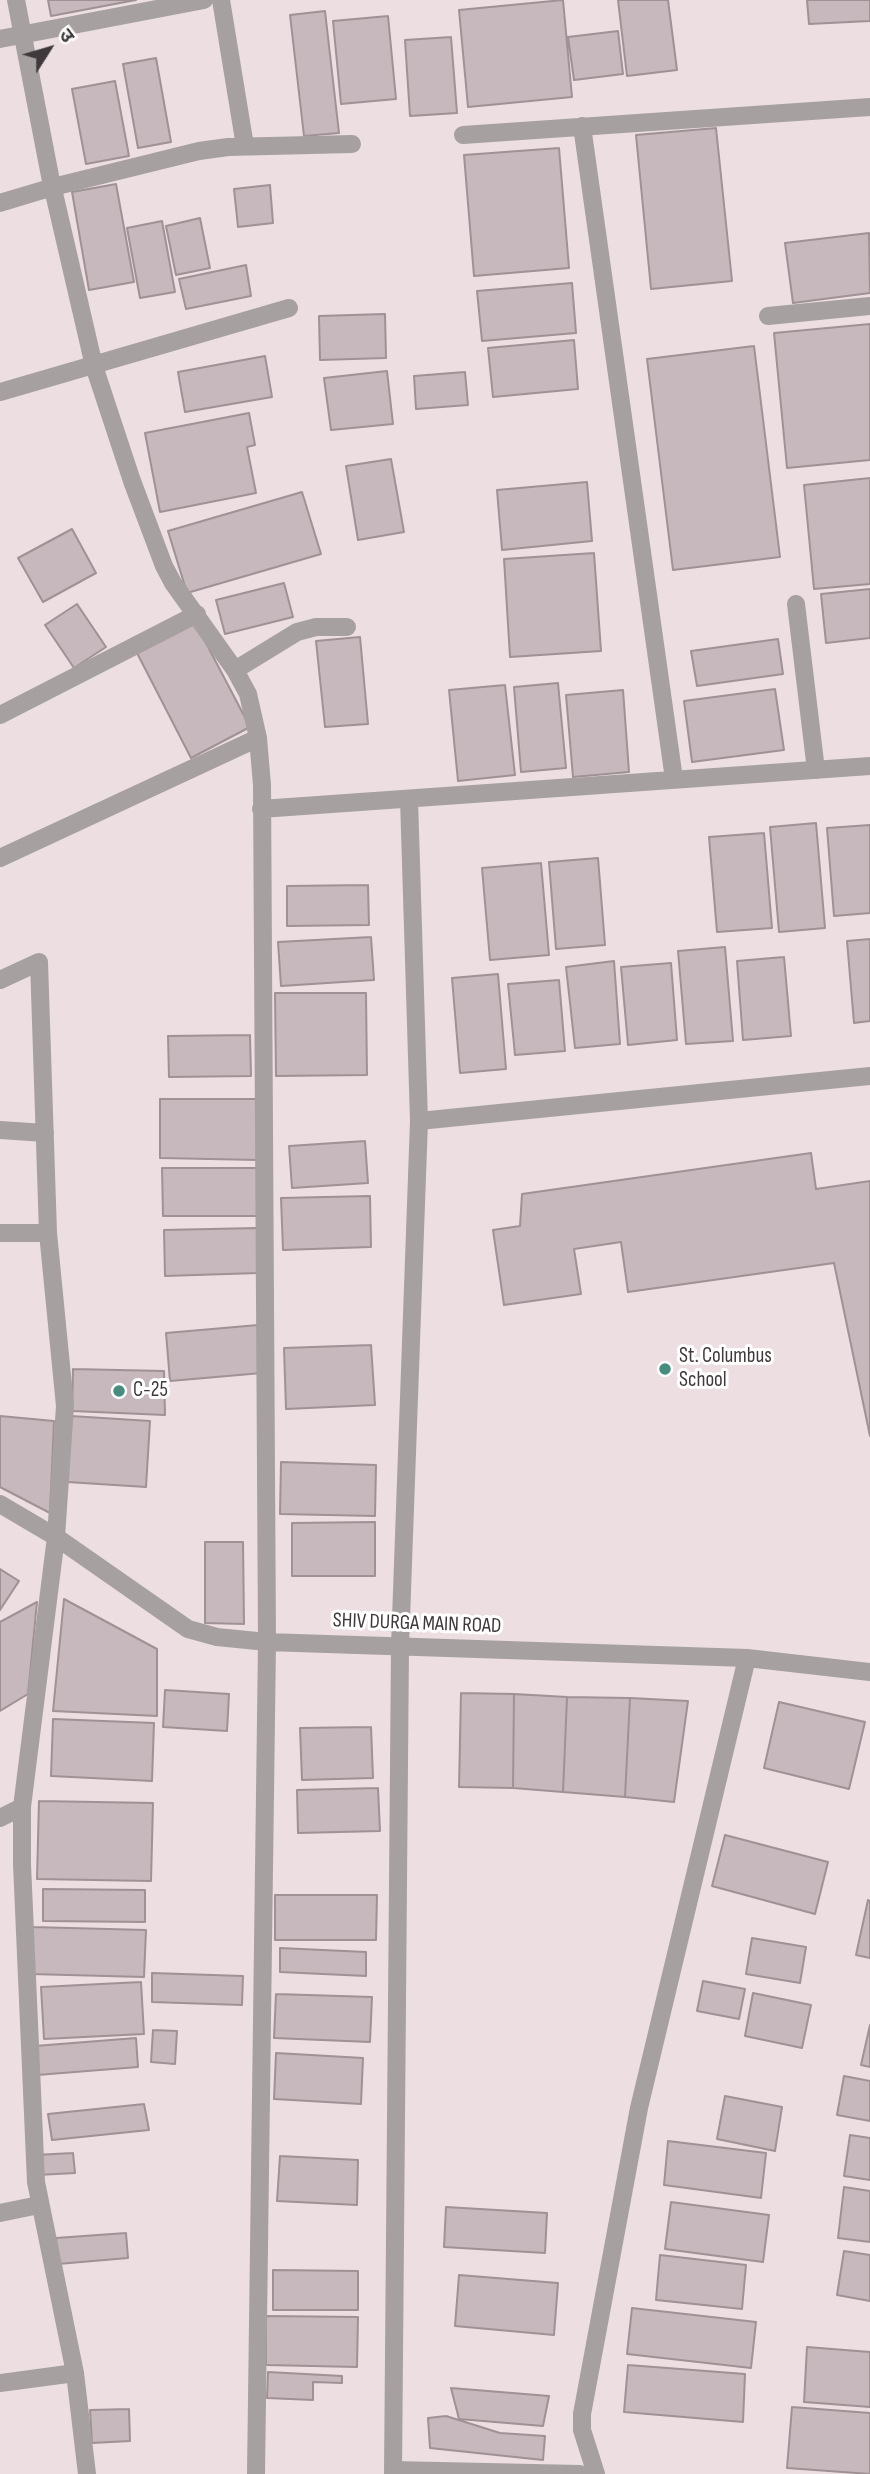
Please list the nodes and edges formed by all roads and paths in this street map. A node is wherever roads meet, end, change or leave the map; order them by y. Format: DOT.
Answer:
graph roads {
  1 [pos="16,0"];
  2 [pos="204,0"];
  3 [pos="221,0"];
  4 [pos="23,34"];
  5 [pos="0,39"];
  6 [pos="870,107"];
  7 [pos="582,126"];
  8 [pos="463,135"];
  9 [pos="352,144"];
  10 [pos="245,146"];
  11 [pos="52,187"];
  12 [pos="0,203"];
  13 [pos="870,306"];
  14 [pos="289,309"];
  15 [pos="768,316"];
  16 [pos="94,366"];
  17 [pos="0,392"];
  18 [pos="796,604"];
  19 [pos="197,614"];
  20 [pos="347,626"];
  21 [pos="235,670"];
  22 [pos="0,715"];
  23 [pos="258,738"];
  24 [pos="870,766"];
  25 [pos="816,770"];
  26 [pos="674,779"];
  27 [pos="409,799"];
  28 [pos="261,809"];
  29 [pos="0,858"];
  30 [pos="0,980"];
  31 [pos="870,1076"];
  32 [pos="419,1121"];
  33 [pos="0,1130"];
  34 [pos="45,1133"];
  35 [pos="0,1233"];
  36 [pos="48,1233"];
  37 [pos="0,1504"];
  38 [pos="56,1537"];
  39 [pos="267,1642"];
  40 [pos="400,1646"];
  41 [pos="747,1658"];
  42 [pos="870,1672"];
  43 [pos="22,1807"];
  44 [pos="0,1818"];
  45 [pos="39,2205"];
  46 [pos="0,2213"];
  47 [pos="75,2373"];
  48 [pos="0,2383"];
  49 [pos="393,2472"];
  50 [pos="87,2474"];
  51 [pos="256,2474"];
  52 [pos="580,2474"];
  53 [pos="596,2474"];
  1 -- 4 [label="street"];
  2 -- 4 [label="street"];
  3 -- 10 [label="street"];
  4 -- 5 [label="street"];
  4 -- 11 [label="street"];
  6 -- 7 [label="street"];
  7 -- 8 [label="street"];
  7 -- 26 [label="street"];
  9 -- 10 [label="street"];
  10 -- 11 [label="street"];
  11 -- 12 [label="street"];
  11 -- 16 [label="street"];
  13 -- 15 [label="street"];
  14 -- 16 [label="street"];
  16 -- 17 [label="street"];
  16 -- 19 [label="street"];
  18 -- 25 [label="street"];
  19 -- 21 [label="street"];
  19 -- 22 [label="street"];
  20 -- 21 [label="street"];
  21 -- 23 [label="street"];
  23 -- 28 [label="street"];
  23 -- 29 [label="street"];
  24 -- 25 [label="street"];
  25 -- 26 [label="street"];
  26 -- 27 [label="street"];
  27 -- 28 [label="street"];
  27 -- 32 [label="street"];
  28 -- 39 [label="street"];
  30 -- 34 [label="street"];
  31 -- 32 [label="street"];
  32 -- 40 [label="street"];
  33 -- 34 [label="street"];
  34 -- 36 [label="street"];
  35 -- 36 [label="street"];
  36 -- 38 [label="street"];
  37 -- 38 [label="street, SHIV DURGA MAIN ROAD"];
  38 -- 39 [label="street, SHIV DURGA MAIN ROAD"];
  38 -- 43 [label="street"];
  39 -- 40 [label="street, SHIV DURGA MAIN ROAD"];
  39 -- 51 [label="street"];
  40 -- 41 [label="street, SHIV DURGA MAIN ROAD"];
  40 -- 49 [label="street"];
  41 -- 42 [label="street, SHIV DURGA MAIN ROAD"];
  41 -- 53 [label="street"];
  43 -- 44 [label="street"];
  43 -- 45 [label="street"];
  45 -- 46 [label="street"];
  45 -- 47 [label="street"];
  47 -- 48 [label="street"];
  47 -- 50 [label="street"];
  49 -- 52 [label="street"];
}
